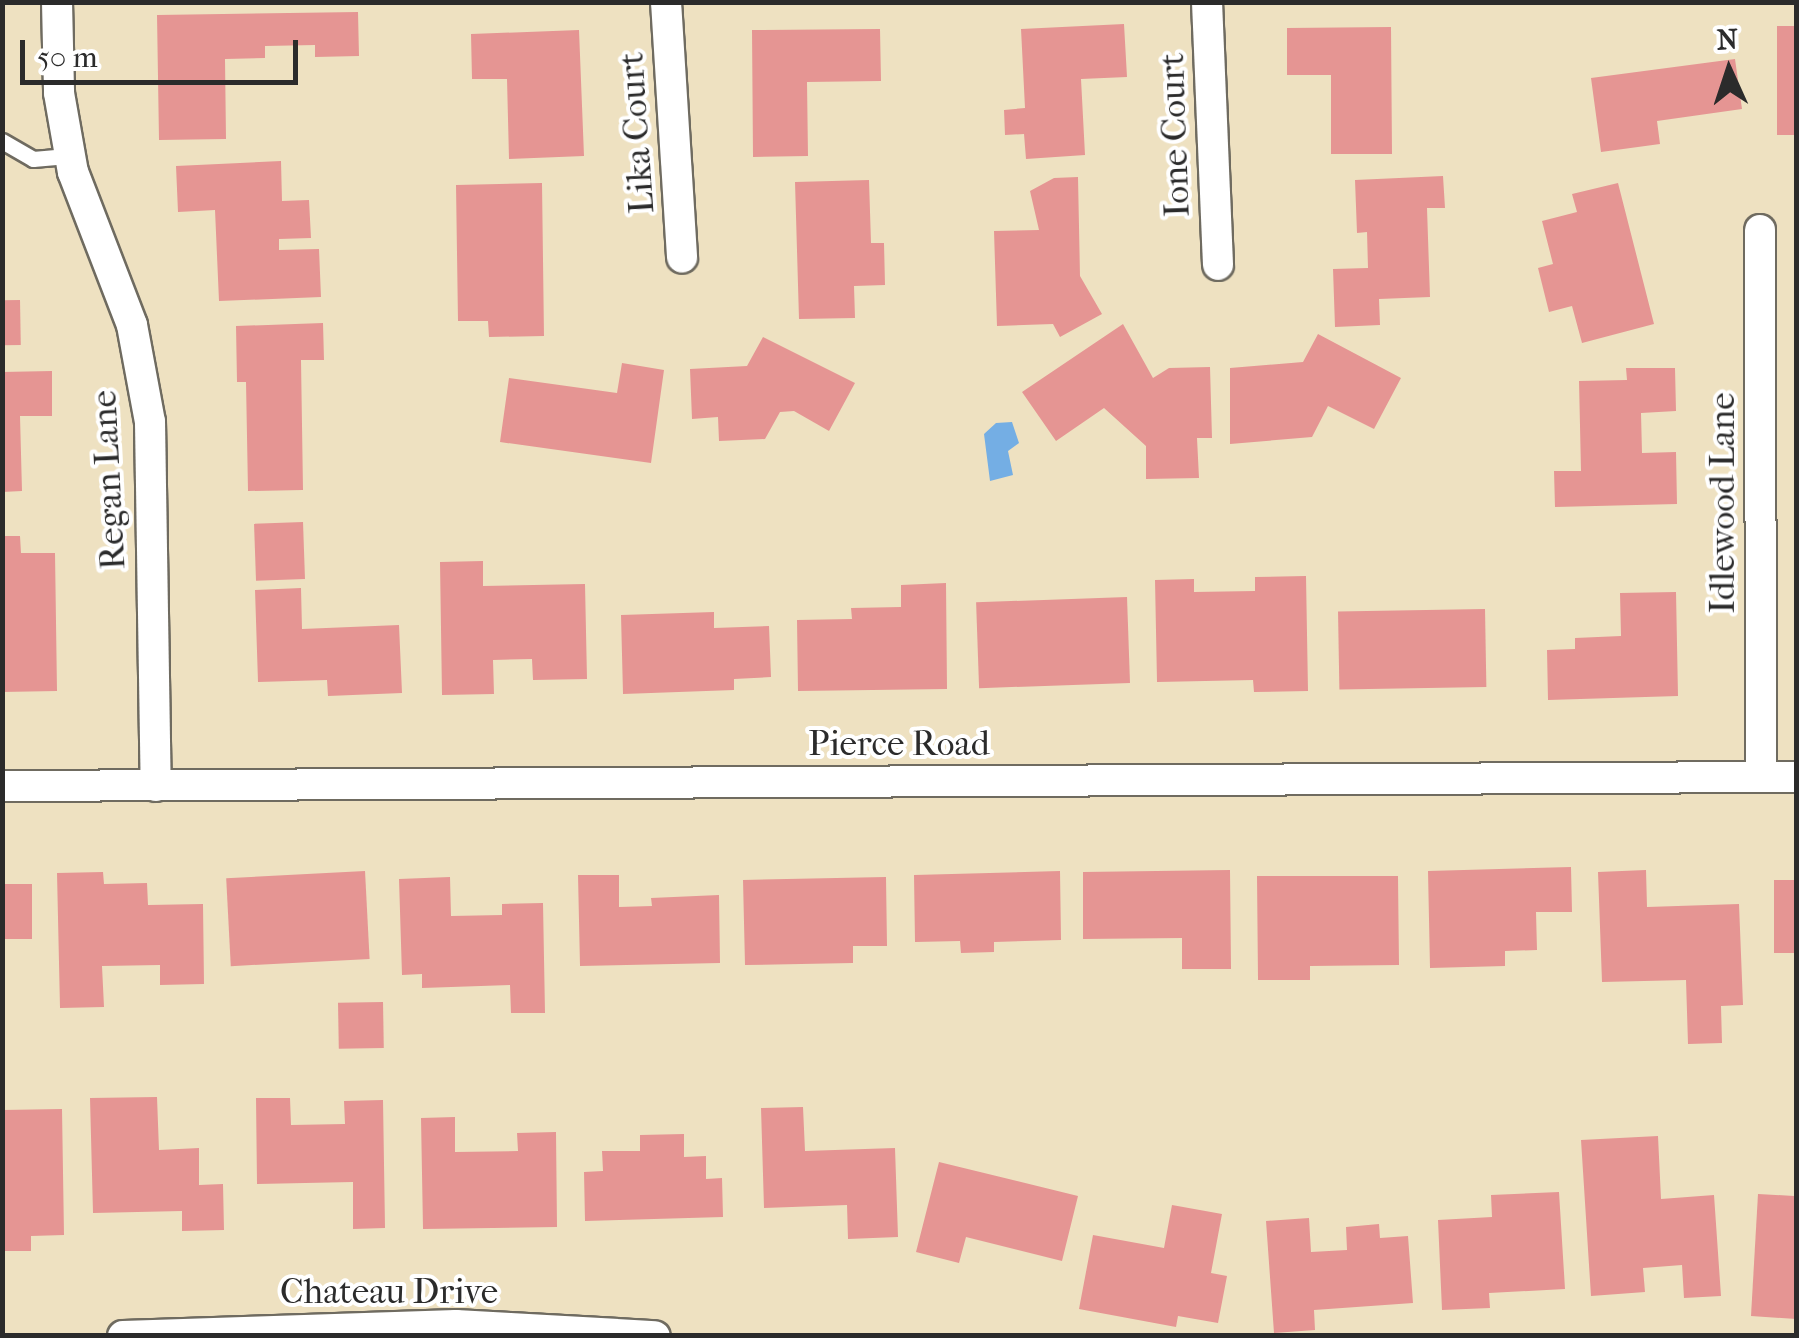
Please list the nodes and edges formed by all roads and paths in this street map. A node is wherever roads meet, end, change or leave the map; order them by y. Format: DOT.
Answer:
graph roads {
  1 [pos="57,2"];
  2 [pos="666,2"];
  3 [pos="1208,2"];
  4 [pos="2,141"];
  5 [pos="70,156"];
  6 [pos="1760,230"];
  7 [pos="682,258"];
  8 [pos="1218,265"];
  9 [pos="1760,777"];
  10 [pos="1796,777"];
  11 [pos="2,786"];
  12 [pos="156,786"];
  13 [pos="456,1330"];
  14 [pos="122,1336"];
  15 [pos="655,1336"];
  1 -- 5 [label="street, Regan Lane"];
  2 -- 7 [label="street, Lika Court"];
  3 -- 8 [label="street, Ione Court"];
  4 -- 5 [label="lane"];
  5 -- 12 [label="street, Regan Lane"];
  6 -- 9 [label="street, Idlewood Lane"];
  9 -- 10 [label="street, Pierce Road"];
  9 -- 12 [label="street, Pierce Road"];
  11 -- 12 [label="street, Pierce Road"];
  13 -- 14 [label="street, Chateau Drive"];
  13 -- 15 [label="street, Chateau Drive"];
}
